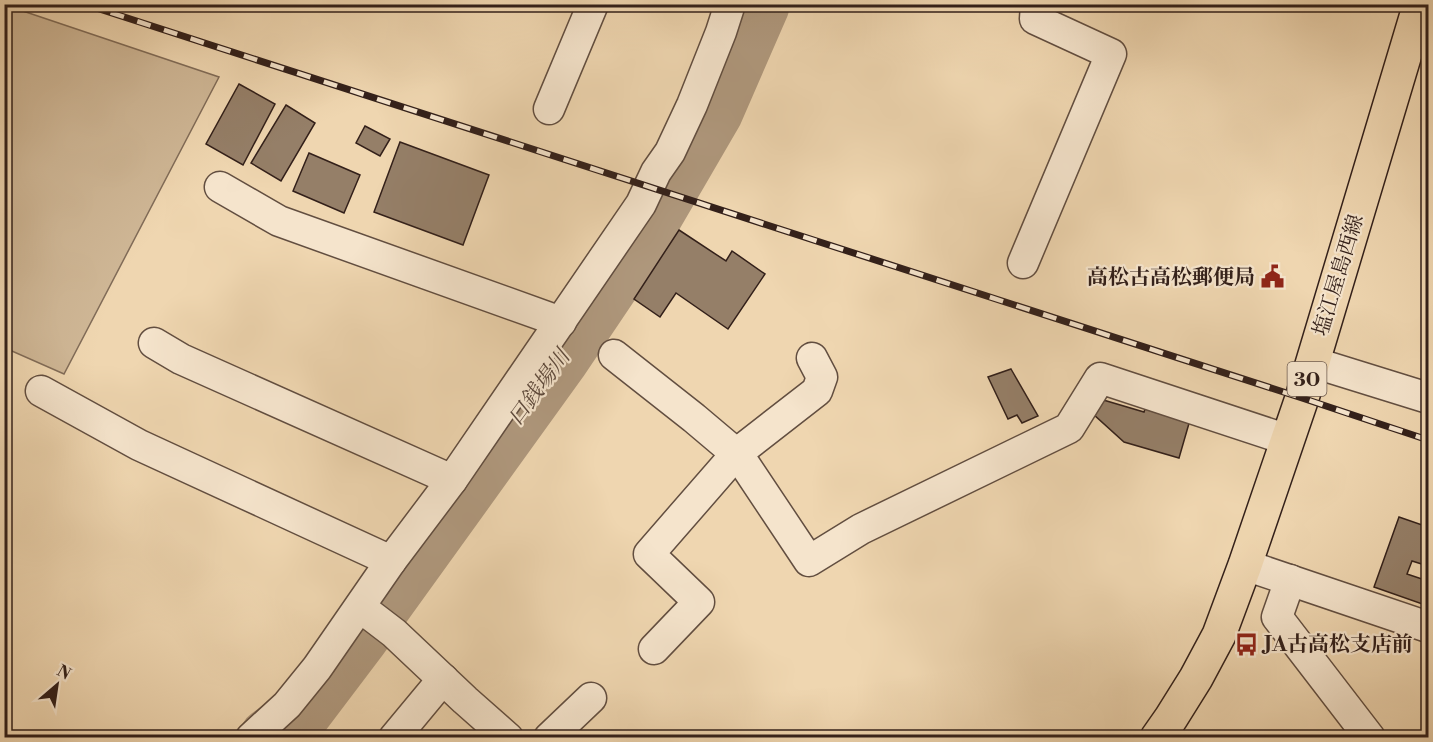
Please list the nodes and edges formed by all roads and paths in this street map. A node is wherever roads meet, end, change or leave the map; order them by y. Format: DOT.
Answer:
graph roads {
  1 [pos="593,4"];
  2 [pos="730,4"];
  3 [pos="1036,4"];
  4 [pos="1420,4"];
  5 [pos="549,109"];
  6 [pos="220,187"];
  7 [pos="1023,263"];
  8 [pos="561,322"];
  9 [pos="154,343"];
  10 [pos="614,356"];
  11 [pos="812,358"];
  12 [pos="1312,362"];
  13 [pos="41,391"];
  14 [pos="1428,398"];
  15 [pos="1288,440"];
  16 [pos="736,454"];
  17 [pos="452,480"];
  18 [pos="391,561"];
  19 [pos="1245,565"];
  20 [pos="1290,580"];
  21 [pos="360,607"];
  22 [pos="1428,627"];
  23 [pos="654,649"];
  24 [pos="443,680"];
  25 [pos="591,698"];
  26 [pos="251,738"];
  27 [pos="394,738"];
  28 [pos="508,738"];
  29 [pos="549,738"];
  30 [pos="1157,738"];
  31 [pos="1370,738"];
  1 -- 5 [label="street"];
  2 -- 8 [label="street"];
  3 -- 7 [label="street"];
  4 -- 12 [label="main road, 塩江屋島西線 / 30"];
  6 -- 8 [label="street"];
  8 -- 17 [label="street"];
  9 -- 17 [label="street"];
  10 -- 16 [label="street"];
  11 -- 16 [label="street"];
  12 -- 14 [label="street"];
  12 -- 15 [label="main road, 塩江屋島西線 / 30"];
  13 -- 18 [label="street"];
  15 -- 16 [label="street"];
  15 -- 19 [label="main road, 塩江屋島西線 / 30"];
  16 -- 23 [label="street"];
  17 -- 18 [label="street"];
  18 -- 21 [label="street"];
  19 -- 20 [label="street"];
  19 -- 30 [label="main road, 塩江屋島西線 / 30"];
  20 -- 22 [label="street"];
  20 -- 31 [label="street"];
  21 -- 24 [label="street"];
  21 -- 26 [label="street"];
  24 -- 27 [label="street"];
  24 -- 28 [label="street"];
  25 -- 29 [label="street"];
}
